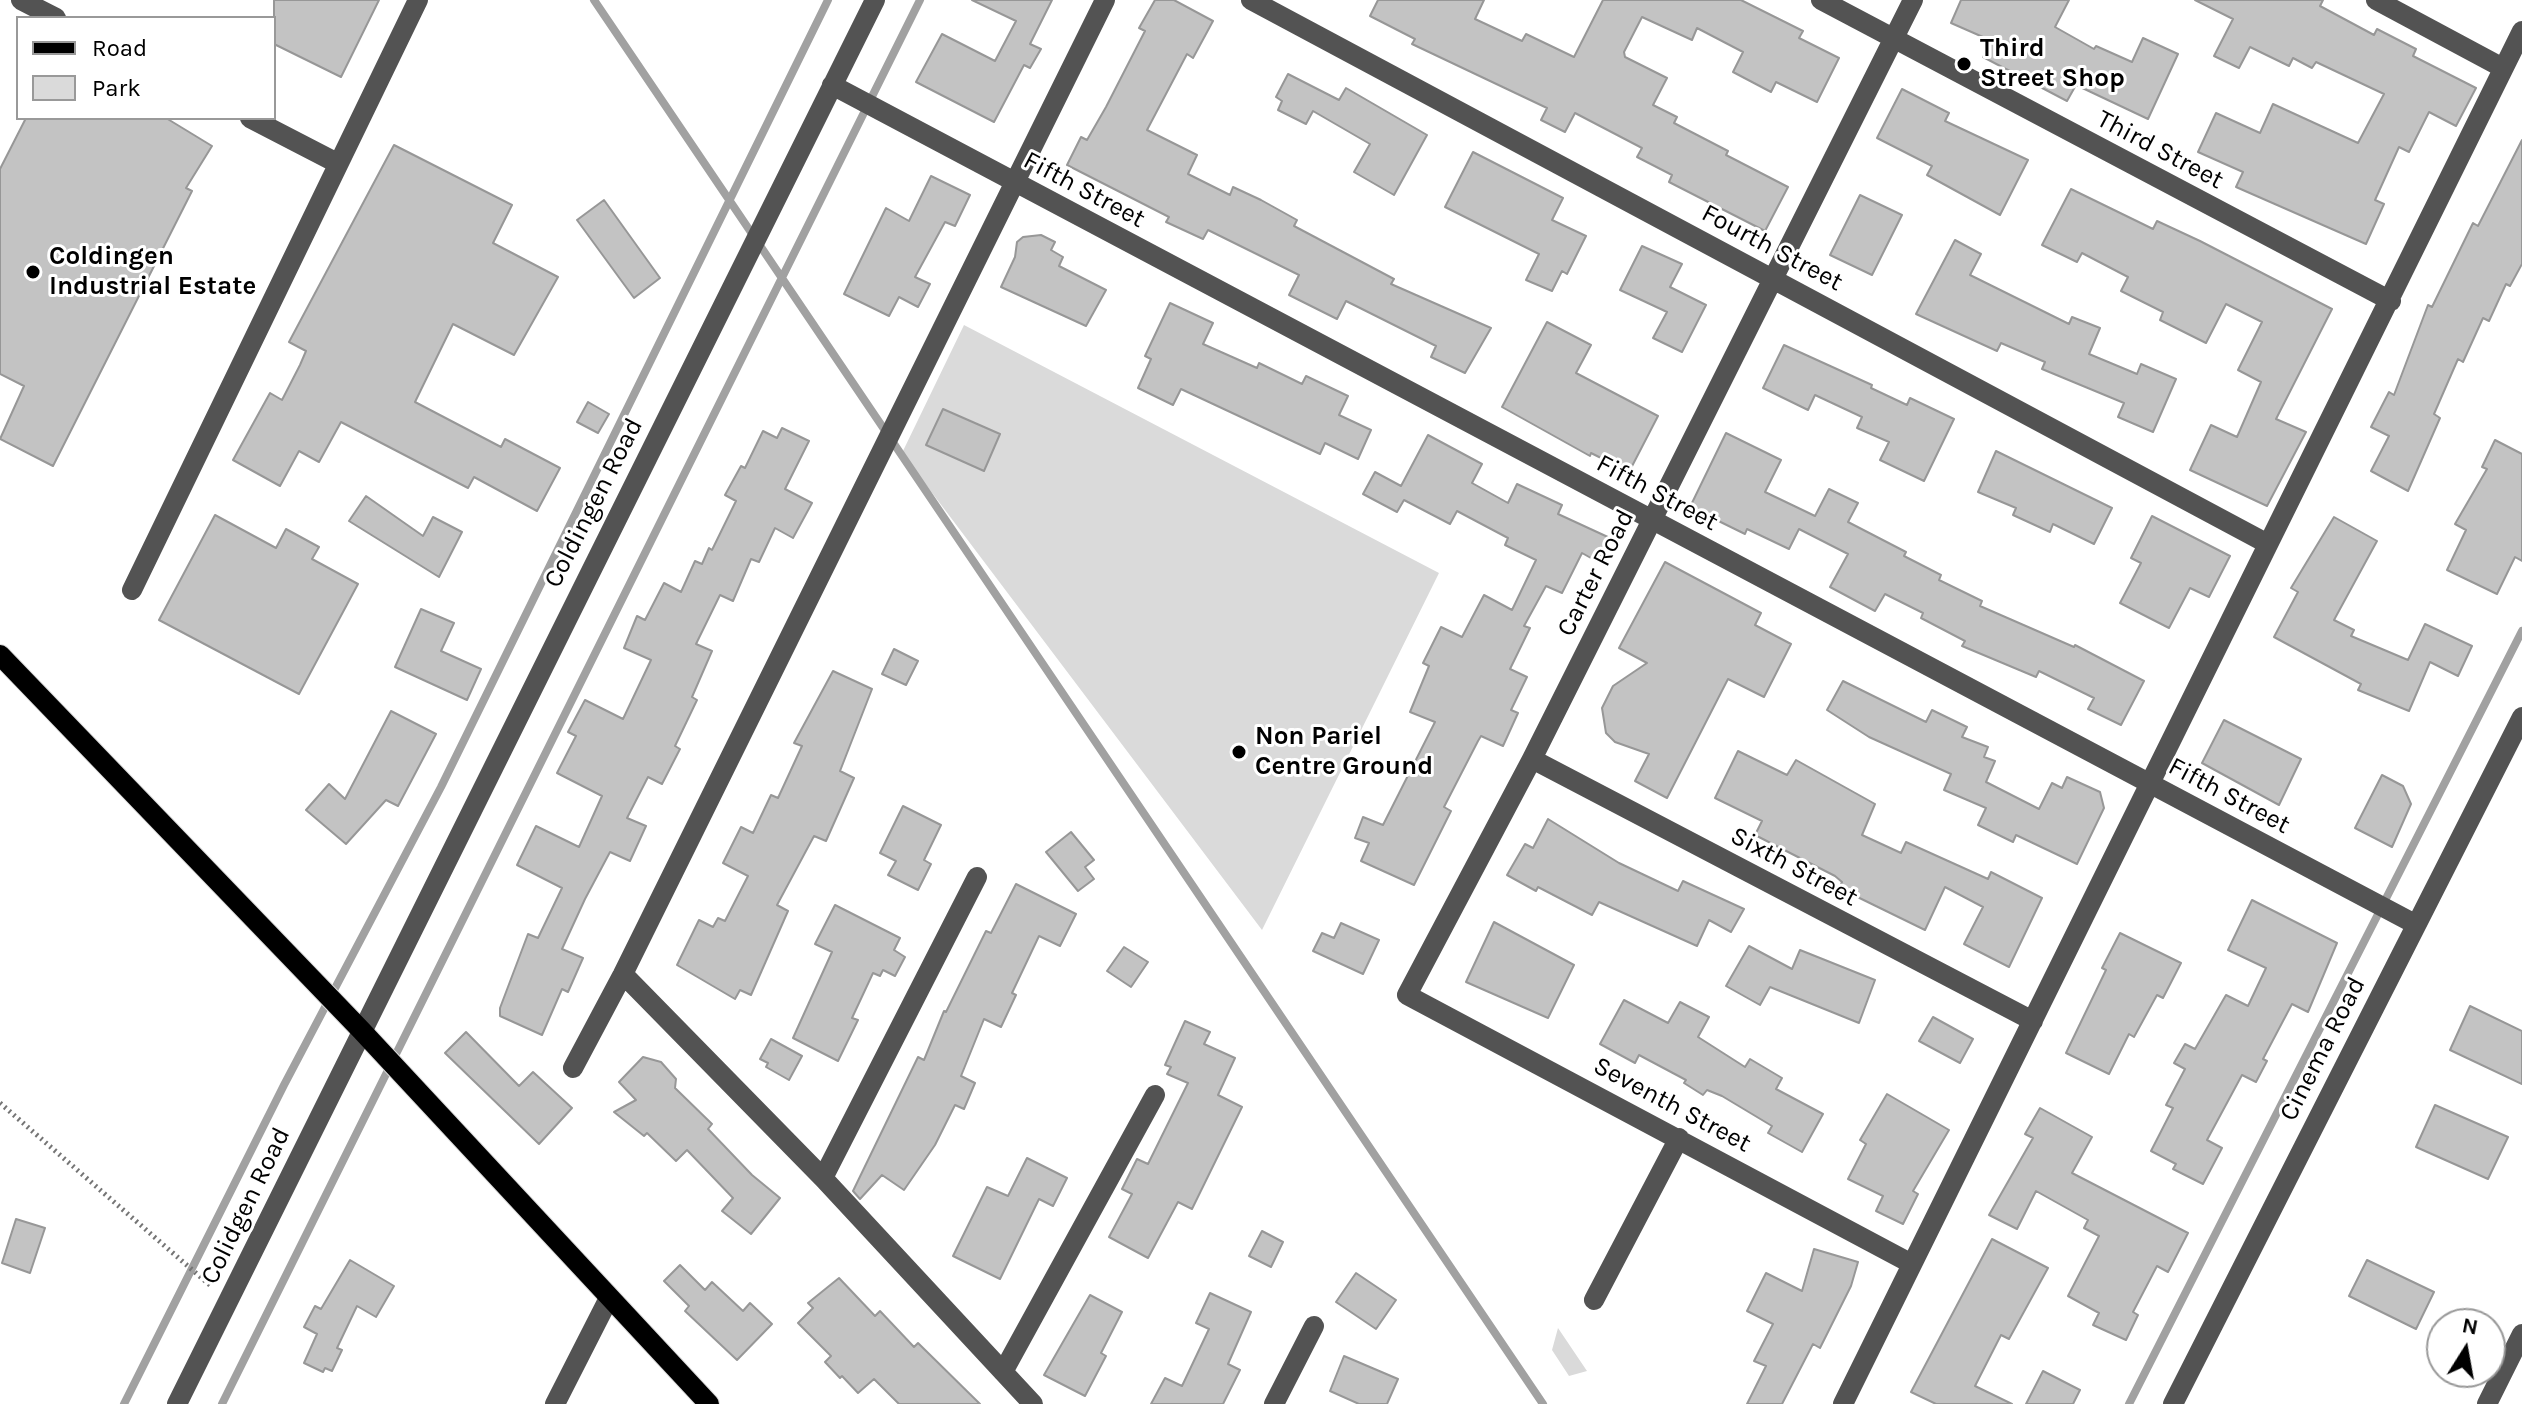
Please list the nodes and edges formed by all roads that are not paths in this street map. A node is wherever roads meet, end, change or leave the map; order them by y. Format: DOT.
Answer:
graph roads {
  1 [pos="21,0"];
  2 [pos="418,0"];
  3 [pos="875,0"];
  4 [pos="1105,0"];
  5 [pos="1251,0"];
  6 [pos="1821,0"];
  7 [pos="1913,0"];
  8 [pos="2376,0"];
  9 [pos="52,16"];
  10 [pos="2522,31"];
  11 [pos="1894,39"];
  12 [pos="2503,68"];
  13 [pos="832,85"];
  14 [pos="254,120"];
  15 [pos="337,163"];
  16 [pos="1015,183"];
  17 [pos="1773,278"];
  18 [pos="2391,301"];
  19 [pos="1652,520"];
  20 [pos="2268,544"];
  21 [pos="132,590"];
  22 [pos="0,655"];
  23 [pos="2522,717"];
  24 [pos="1532,759"];
  25 [pos="2150,783"];
  26 [pos="977,877"];
  27 [pos="2415,924"];
  28 [pos="623,974"];
  29 [pos="1407,995"];
  30 [pos="2033,1021"];
  31 [pos="361,1030"];
  32 [pos="573,1068"];
  33 [pos="1155,1095"];
  34 [pos="1679,1138"];
  35 [pos="823,1178"];
  36 [pos="1912,1264"];
  37 [pos="609,1298"];
  38 [pos="1594,1300"];
  39 [pos="1314,1326"];
  40 [pos="2522,1334"];
  41 [pos="1003,1372"];
  42 [pos="177,1404"];
  43 [pos="555,1404"];
  44 [pos="709,1404"];
  45 [pos="1033,1404"];
  46 [pos="1274,1404"];
  47 [pos="1843,1404"];
  48 [pos="2173,1404"];
  49 [pos="2487,1404"];
  1 -- 9 [label="street"];
  2 -- 15 [label="street"];
  3 -- 13 [label="street, Coldingen Road"];
  4 -- 16 [label="street"];
  5 -- 17 [label="street, Fourth Street"];
  6 -- 11 [label="street, Third Street"];
  7 -- 11 [label="street, Carter Road"];
  8 -- 12 [label="street"];
  10 -- 12 [label="street"];
  11 -- 17 [label="street, Carter Road"];
  11 -- 18 [label="street, Third Street"];
  12 -- 18 [label="street"];
  13 -- 16 [label="street, Fifth Street"];
  13 -- 31 [label="street, Coldingen Road"];
  14 -- 15 [label="street"];
  15 -- 21 [label="street"];
  16 -- 19 [label="street, Fifth Street"];
  16 -- 28 [label="street"];
  17 -- 19 [label="street, Carter Road"];
  17 -- 20 [label="street, Fourth Street"];
  18 -- 20 [label="street"];
  19 -- 24 [label="street, Carter Road"];
  19 -- 25 [label="street, Fifth Street"];
  20 -- 25 [label="street"];
  22 -- 31 [label="main road"];
  23 -- 27 [label="street, Cinema Road"];
  24 -- 29 [label="street, Carter Road"];
  24 -- 30 [label="street, Sixth Street"];
  25 -- 27 [label="street, Fifth Street"];
  25 -- 30 [label="street"];
  26 -- 35 [label="street"];
  27 -- 48 [label="street, Cinema Road"];
  28 -- 32 [label="street"];
  28 -- 35 [label="street"];
  29 -- 34 [label="street, Seventh Street"];
  30 -- 36 [label="street"];
  31 -- 37 [label="main road"];
  31 -- 42 [label="street, Colidgen Road"];
  33 -- 41 [label="street"];
  34 -- 36 [label="street, Seventh Street"];
  34 -- 38 [label="street"];
  35 -- 41 [label="street"];
  36 -- 47 [label="street"];
  37 -- 43 [label="street"];
  37 -- 44 [label="main road"];
  39 -- 46 [label="street"];
  40 -- 49 [label="street"];
  41 -- 45 [label="street"];
}
